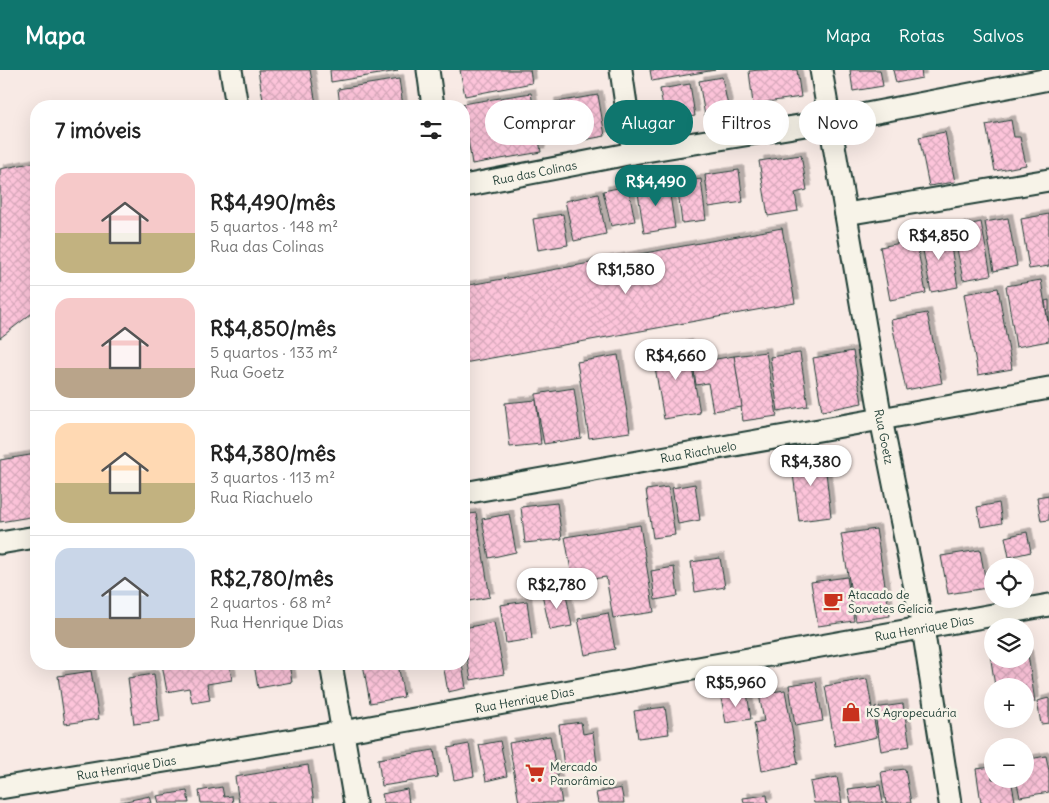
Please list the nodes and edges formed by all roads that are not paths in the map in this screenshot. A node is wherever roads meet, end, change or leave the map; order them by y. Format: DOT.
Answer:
graph roads {
  1 [pos="231,70"];
  2 [pos="428,70"];
  3 [pos="621,70"];
  4 [pos="821,70"];
  5 [pos="1024,77"];
  6 [pos="1049,79"];
  7 [pos="235,100"];
  8 [pos="432,100"];
  9 [pos="826,100"];
  10 [pos="876,111"];
  11 [pos="799,126"];
  12 [pos="834,145"];
  13 [pos="633,153"];
  14 [pos="1049,180"];
  15 [pos="470,185"];
  16 [pos="846,214"];
  17 [pos="1049,388"];
  18 [pos="881,419"];
  19 [pos="470,492"];
  20 [pos="30,538"];
  21 [pos="0,543"];
  22 [pos="1049,605"];
  23 [pos="923,628"];
  24 [pos="332,670"];
  25 [pos="342,732"];
  26 [pos="0,788"];
  27 [pos="355,803"];
  28 [pos="950,803"];
  1 -- 7 [label="street"];
  2 -- 8 [label="street"];
  3 -- 13 [label="street"];
  4 -- 9 [label="street, Rua Goetz"];
  5 -- 6 [label="street, Rua das Colinas"];
  5 -- 10 [label="street, Rua das Colinas"];
  11 -- 13 [label="street, Rua das Colinas"];
  12 -- 16 [label="street, Rua Goetz"];
  13 -- 15 [label="street, Rua das Colinas"];
  14 -- 16 [label="street"];
  16 -- 18 [label="street, Rua Goetz"];
  17 -- 18 [label="street, Rua Riachuelo"];
  18 -- 19 [label="street, Rua Riachuelo"];
  18 -- 23 [label="street, Rua Goetz"];
  20 -- 21 [label="street"];
  22 -- 23 [label="street, Rua Henrique Dias"];
  23 -- 25 [label="street, Rua Henrique Dias"];
  23 -- 28 [label="street, Rua Goetz"];
  24 -- 25 [label="street"];
  25 -- 26 [label="street, Rua Henrique Dias"];
  25 -- 27 [label="street"];
}
